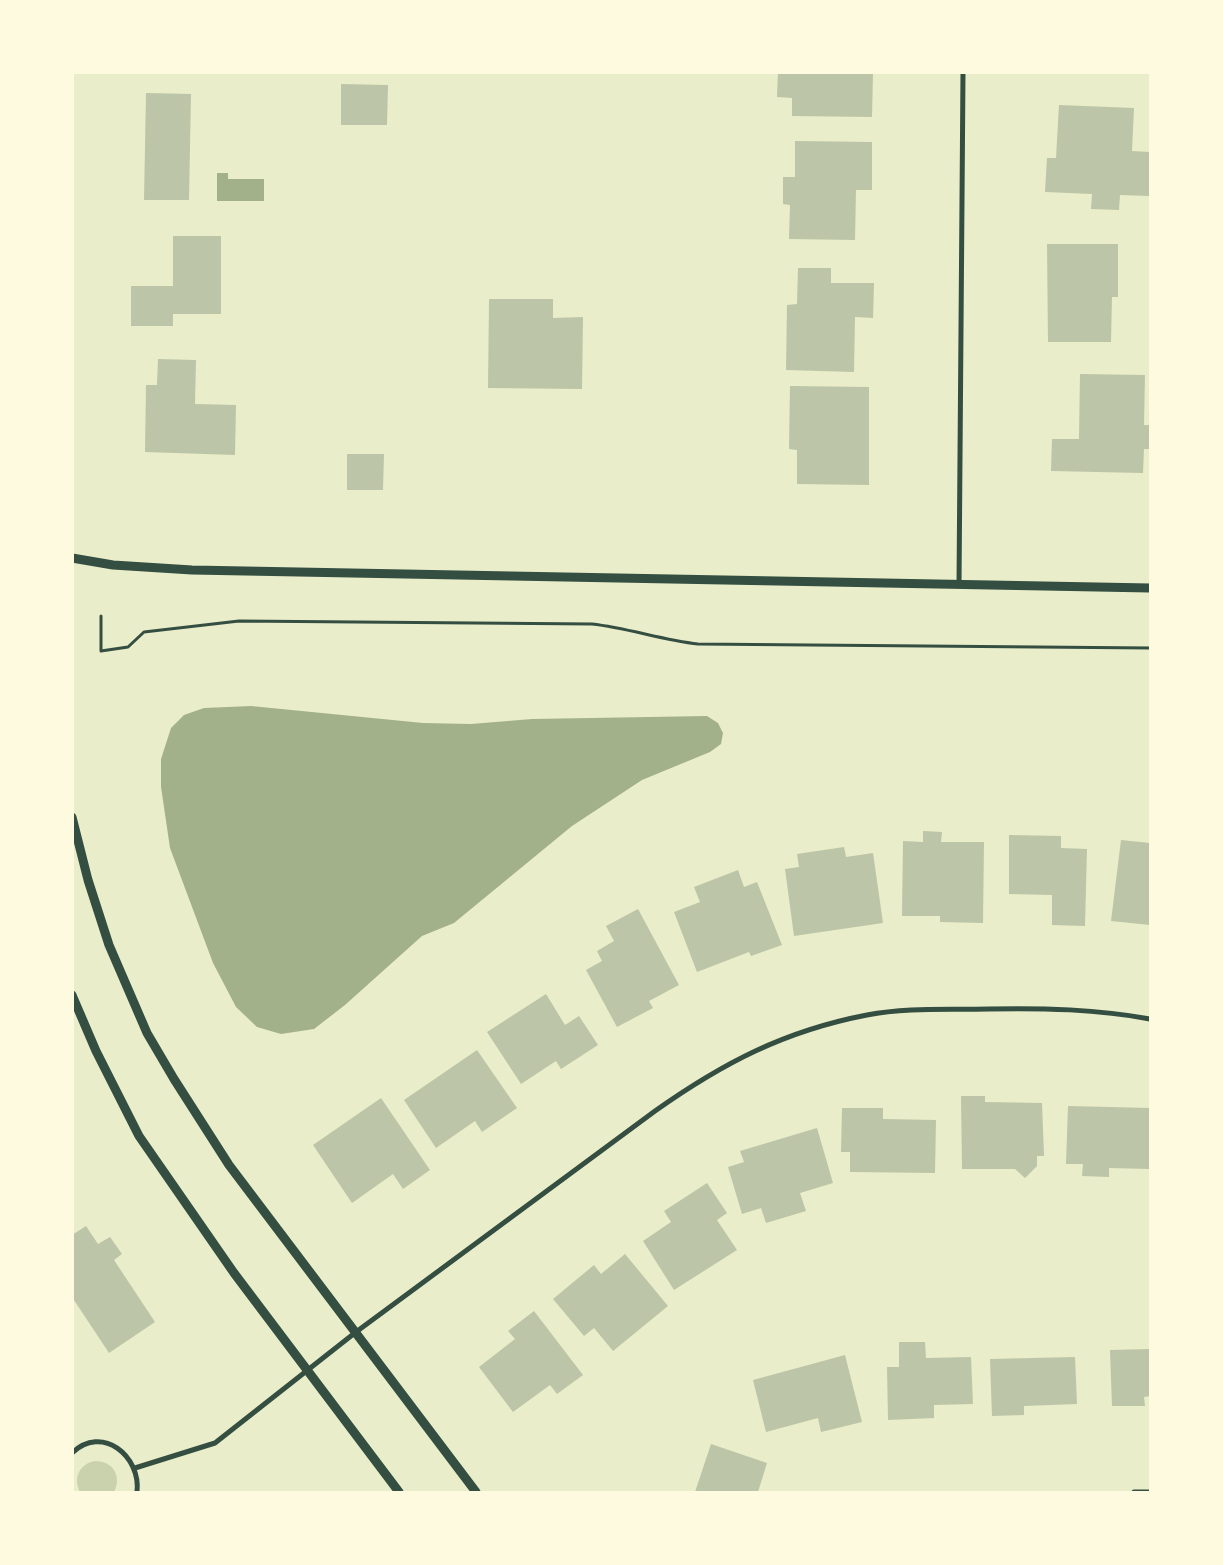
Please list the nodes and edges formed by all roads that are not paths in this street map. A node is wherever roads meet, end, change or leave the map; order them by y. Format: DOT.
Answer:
graph roads {
  1 [pos="962,72"];
  2 [pos="72,558"];
  3 [pos="959,586"];
  4 [pos="1150,588"];
  5 [pos="72,817"];
  6 [pos="72,996"];
  7 [pos="1150,1018"];
  8 [pos="356,1332"];
  9 [pos="307,1372"];
  10 [pos="72,1453"];
  11 [pos="135,1468"];
  12 [pos="137,1492"];
  13 [pos="399,1492"];
  14 [pos="476,1492"];
  15 [pos="1134,1492"];
  16 [pos="1150,1492"];
  1 -- 3 [label="street"];
  2 -- 3 [label="street"];
  3 -- 4 [label="street"];
  5 -- 8 [label="street"];
  6 -- 9 [label="street"];
  7 -- 8 [label="street"];
  8 -- 9 [label="street"];
  8 -- 14 [label="street"];
  9 -- 11 [label="street"];
  9 -- 13 [label="street"];
  10 -- 11 [label="street"];
  11 -- 12 [label="street"];
  15 -- 16 [label="street"];
}
